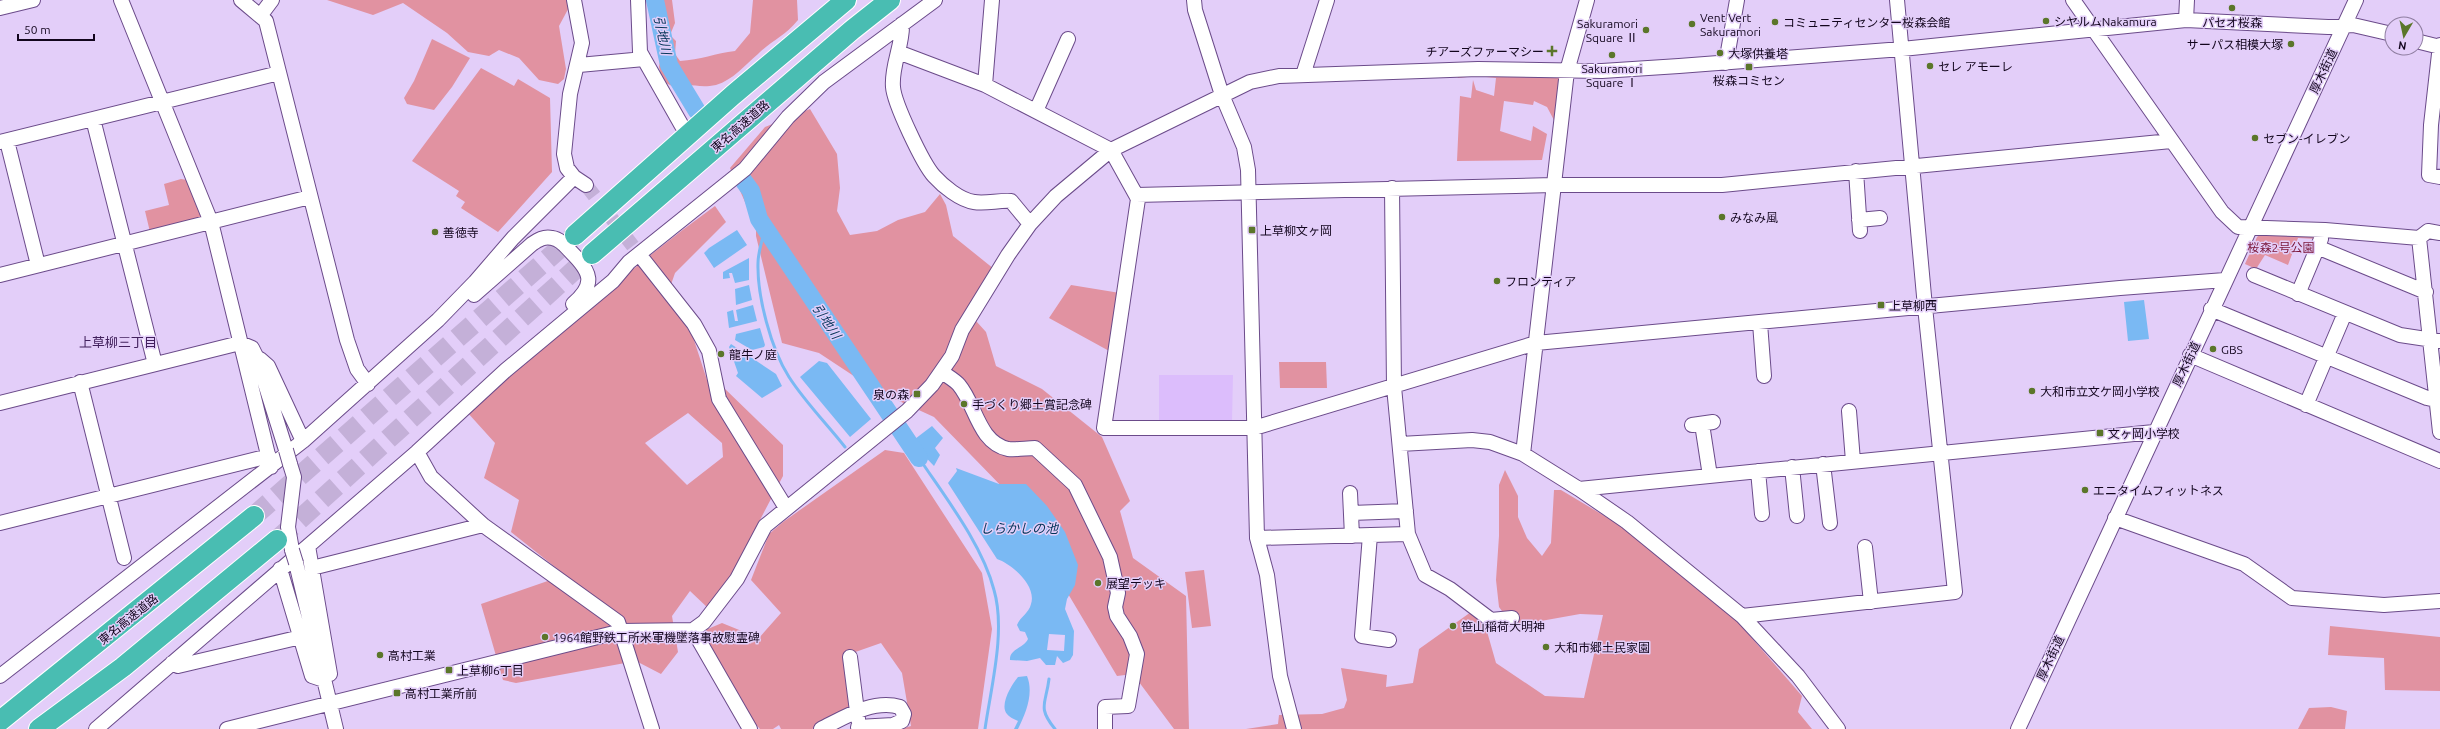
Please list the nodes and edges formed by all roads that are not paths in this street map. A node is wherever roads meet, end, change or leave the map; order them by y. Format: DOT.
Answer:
graph roads {
  1 [pos="33,0"];
  2 [pos="121,0"];
  3 [pos="241,0"];
  4 [pos="272,0"];
  5 [pos="574,0"];
  6 [pos="638,0"];
  7 [pos="846,0"];
  8 [pos="890,0"];
  9 [pos="935,0"];
  10 [pos="992,0"];
  11 [pos="1194,0"];
  12 [pos="1327,0"];
  13 [pos="1587,0"];
  14 [pos="1737,0"];
  15 [pos="1897,0"];
  16 [pos="2073,0"];
  17 [pos="2187,0"];
  18 [pos="2356,0"];
  19 [pos="0,8"];
  20 [pos="260,16"];
  21 [pos="2186,20"];
  22 [pos="902,24"];
  23 [pos="2344,26"];
  24 [pos="2095,30"];
  25 [pos="2384,32"];
  26 [pos="1068,38"];
  27 [pos="2424,43"];
  28 [pos="2440,46"];
  29 [pos="1902,50"];
  30 [pos="898,52"];
  31 [pos="644,59"];
  32 [pos="1726,63"];
  33 [pos="579,64"];
  34 [pos="1567,71"];
  35 [pos="279,72"];
  36 [pos="1303,75"];
  37 [pos="2438,76"];
  38 [pos="985,85"];
  39 [pos="1222,95"];
  40 [pos="162,102"];
  41 [pos="1036,111"];
  42 [pos="93,119"];
  43 [pos="682,126"];
  44 [pos="2436,126"];
  45 [pos="2171,141"];
  46 [pos="4,142"];
  47 [pos="1111,150"];
  48 [pos="1913,166"];
  49 [pos="1856,171"];
  50 [pos="2435,176"];
  51 [pos="574,177"];
  52 [pos="586,185"];
  53 [pos="1553,185"];
  54 [pos="1392,188"];
  55 [pos="1248,194"];
  56 [pos="1136,195"];
  57 [pos="310,197"];
  58 [pos="1880,218"];
  59 [pos="211,222"];
  60 [pos="1030,224"];
  61 [pos="2249,228"];
  62 [pos="2325,230"];
  63 [pos="2429,234"];
  64 [pos="575,235"];
  65 [pos="124,244"];
  66 [pos="2317,247"];
  67 [pos="592,254"];
  68 [pos="642,258"];
  69 [pos="38,265"];
  70 [pos="0,275"];
  71 [pos="2254,275"];
  72 [pos="2225,280"];
  73 [pos="2426,292"];
  74 [pos="2298,294"];
  75 [pos="452,306"];
  76 [pos="1925,307"];
  77 [pos="2211,309"];
  78 [pos="2345,313"];
  79 [pos="1760,323"];
  80 [pos="2435,340"];
  81 [pos="240,342"];
  82 [pos="1536,343"];
  83 [pos="528,352"];
  84 [pos="2190,355"];
  85 [pos="2326,357"];
  86 [pos="256,358"];
  87 [pos="155,364"];
  88 [pos="942,372"];
  89 [pos="1763,376"];
  90 [pos="80,382"];
  91 [pos="368,384"];
  92 [pos="1394,387"];
  93 [pos="2438,400"];
  94 [pos="0,402"];
  95 [pos="2306,405"];
  96 [pos="1849,411"];
  97 [pos="1702,424"];
  98 [pos="1254,428"];
  99 [pos="2154,432"];
  100 [pos="2440,432"];
  101 [pos="303,441"];
  102 [pos="1400,444"];
  103 [pos="417,452"];
  104 [pos="1941,452"];
  105 [pos="1523,454"];
  106 [pos="1853,461"];
  107 [pos="2440,461"];
  108 [pos="270,462"];
  109 [pos="1823,464"];
  110 [pos="1792,467"];
  111 [pos="1758,470"];
  112 [pos="1710,476"];
  113 [pos="1579,489"];
  114 [pos="1350,493"];
  115 [pos="109,496"];
  116 [pos="786,508"];
  117 [pos="1406,511"];
  118 [pos="1351,513"];
  119 [pos="1762,514"];
  120 [pos="254,516"];
  121 [pos="1797,516"];
  122 [pos="2115,518"];
  123 [pos="0,523"];
  124 [pos="1830,523"];
  125 [pos="482,525"];
  126 [pos="1408,534"];
  127 [pos="1370,535"];
  128 [pos="1352,536"];
  129 [pos="1257,538"];
  130 [pos="308,546"];
  131 [pos="1865,547"];
  132 [pos="288,551"];
  133 [pos="124,558"];
  134 [pos="312,568"];
  135 [pos="280,569"];
  136 [pos="2440,601"];
  137 [pos="1870,602"];
  138 [pos="1742,616"];
  139 [pos="1512,618"];
  140 [pos="692,630"];
  141 [pos="622,631"];
  142 [pos="301,637"];
  143 [pos="1389,640"];
  144 [pos="850,657"];
  145 [pos="172,663"];
  146 [pos="0,676"];
  147 [pos="324,680"];
  148 [pos="330,703"];
  149 [pos="858,710"];
  150 [pos="0,721"];
  151 [pos="858,728"];
  152 [pos="39,729"];
  153 [pos="96,729"];
  154 [pos="226,729"];
  155 [pos="336,729"];
  156 [pos="652,729"];
  157 [pos="750,729"];
  158 [pos="821,729"];
  159 [pos="1105,729"];
  160 [pos="1294,729"];
  161 [pos="1838,729"];
  162 [pos="2018,729"];
  1 -- 19 [label="street"];
  2 -- 40 [label="street"];
  3 -- 20 [label="street"];
  4 -- 20 [label="street"];
  5 -- 33 [label="street"];
  6 -- 31 [label="street"];
  7 -- 64 [label="highway"];
  8 -- 67 [label="highway, 東名高速道路"];
  9 -- 22 [label="street"];
  10 -- 38 [label="street"];
  11 -- 39 [label="street"];
  12 -- 36 [label="street"];
  13 -- 34 [label="street"];
  14 -- 32 [label="street"];
  15 -- 29 [label="street"];
  16 -- 24 [label="street"];
  17 -- 21 [label="street"];
  18 -- 23 [label="street, 厚木街道"];
  20 -- 35 [label="street"];
  21 -- 23 [label="street"];
  21 -- 24 [label="street"];
  22 -- 30 [label="street"];
  22 -- 83 [label="street"];
  23 -- 25 [label="street"];
  23 -- 61 [label="street, 厚木街道"];
  24 -- 29 [label="street"];
  24 -- 45 [label="street"];
  26 -- 41 [label="street"];
  27 -- 28 [label="street"];
  28 -- 37 [label="street"];
  29 -- 32 [label="street"];
  29 -- 48 [label="street"];
  30 -- 38 [label="street"];
  30 -- 60 [label="street"];
  31 -- 33 [label="street"];
  31 -- 43 [label="street"];
  32 -- 34 [label="street"];
  33 -- 51 [label="street"];
  34 -- 36 [label="street"];
  34 -- 53 [label="street"];
  35 -- 40 [label="street"];
  35 -- 57 [label="street"];
  36 -- 39 [label="street"];
  37 -- 44 [label="street"];
  38 -- 41 [label="street"];
  39 -- 47 [label="street"];
  39 -- 55 [label="street"];
  40 -- 42 [label="street"];
  40 -- 59 [label="street"];
  41 -- 47 [label="street"];
  42 -- 46 [label="street"];
  42 -- 65 [label="street"];
  44 -- 50 [label="street"];
  45 -- 48 [label="street"];
  45 -- 61 [label="street"];
  46 -- 69 [label="street"];
  47 -- 56 [label="street"];
  47 -- 60 [label="street"];
  48 -- 49 [label="street"];
  48 -- 76 [label="street"];
  49 -- 53 [label="street"];
  49 -- 58 [label="street"];
  51 -- 52 [label="street"];
  51 -- 75 [label="street"];
  53 -- 54 [label="street"];
  53 -- 82 [label="street"];
  54 -- 55 [label="street"];
  54 -- 92 [label="street"];
  55 -- 56 [label="street"];
  55 -- 98 [label="street"];
  56 -- 98 [label="street"];
  57 -- 59 [label="street"];
  57 -- 91 [label="street"];
  59 -- 65 [label="street"];
  59 -- 81 [label="street"];
  60 -- 88 [label="street"];
  61 -- 62 [label="street"];
  61 -- 72 [label="street, 厚木街道"];
  62 -- 63 [label="street"];
  62 -- 66 [label="street"];
  63 -- 73 [label="street"];
  65 -- 69 [label="street"];
  65 -- 87 [label="street"];
  66 -- 73 [label="street"];
  66 -- 74 [label="street"];
  68 -- 116 [label="street"];
  69 -- 70 [label="street"];
  71 -- 74 [label="street"];
  72 -- 76 [label="street"];
  72 -- 77 [label="street, 厚木街道"];
  73 -- 80 [label="street"];
  74 -- 78 [label="street"];
  75 -- 83 [label="street"];
  75 -- 91 [label="street"];
  76 -- 79 [label="street"];
  76 -- 104 [label="street"];
  77 -- 84 [label="street, 厚木街道"];
  77 -- 85 [label="street"];
  78 -- 80 [label="street"];
  78 -- 85 [label="street"];
  79 -- 82 [label="street"];
  79 -- 89 [label="street"];
  80 -- 93 [label="street"];
  81 -- 86 [label="street"];
  81 -- 87 [label="street"];
  81 -- 108 [label="street"];
  82 -- 92 [label="street"];
  82 -- 105 [label="street"];
  83 -- 103 [label="street"];
  84 -- 95 [label="street"];
  84 -- 99 [label="street, 厚木街道"];
  85 -- 93 [label="street"];
  85 -- 95 [label="street"];
  86 -- 101 [label="street"];
  86 -- 132 [label="street"];
  87 -- 90 [label="street"];
  88 -- 116 [label="street"];
  88 -- 159 [label="street"];
  90 -- 94 [label="street"];
  90 -- 115 [label="street"];
  91 -- 101 [label="street"];
  92 -- 98 [label="street"];
  92 -- 102 [label="street"];
  93 -- 100 [label="street"];
  95 -- 107 [label="street"];
  96 -- 106 [label="street"];
  97 -- 112 [label="street"];
  98 -- 129 [label="street"];
  99 -- 104 [label="street"];
  99 -- 122 [label="street, 厚木街道"];
  101 -- 108 [label="street"];
  102 -- 105 [label="street"];
  102 -- 117 [label="street"];
  103 -- 125 [label="street"];
  103 -- 130 [label="street"];
  104 -- 106 [label="street"];
  104 -- 137 [label="street"];
  105 -- 113 [label="street"];
  106 -- 109 [label="street"];
  108 -- 115 [label="street"];
  108 -- 146 [label="street"];
  109 -- 110 [label="street"];
  109 -- 124 [label="street"];
  110 -- 111 [label="street"];
  110 -- 121 [label="street"];
  111 -- 112 [label="street"];
  111 -- 119 [label="street"];
  112 -- 113 [label="street"];
  113 -- 138 [label="street"];
  114 -- 118 [label="street"];
  115 -- 123 [label="street"];
  115 -- 133 [label="street"];
  116 -- 140 [label="street"];
  117 -- 118 [label="street"];
  117 -- 126 [label="street"];
  118 -- 128 [label="street"];
  120 -- 150 [label="highway, 東名高速道路"];
  122 -- 136 [label="street"];
  122 -- 162 [label="street, 厚木街道"];
  125 -- 134 [label="street"];
  125 -- 141 [label="street"];
  126 -- 127 [label="street"];
  126 -- 139 [label="street"];
  127 -- 128 [label="street"];
  127 -- 143 [label="street"];
  128 -- 129 [label="street"];
  129 -- 160 [label="street"];
  130 -- 134 [label="street"];
  130 -- 135 [label="street"];
  131 -- 137 [label="street"];
  132 -- 147 [label="street"];
  132 -- 152 [label="highway"];
  134 -- 147 [label="street"];
  135 -- 142 [label="street"];
  135 -- 145 [label="street"];
  137 -- 138 [label="street"];
  138 -- 161 [label="street"];
  140 -- 141 [label="street"];
  140 -- 157 [label="street"];
  141 -- 148 [label="street"];
  141 -- 156 [label="street"];
  142 -- 145 [label="street"];
  142 -- 147 [label="street"];
  144 -- 149 [label="street"];
  145 -- 153 [label="street"];
  147 -- 148 [label="street"];
  148 -- 154 [label="street"];
  148 -- 155 [label="street"];
  149 -- 151 [label="street"];
  149 -- 151 [label="street"];
  149 -- 158 [label="street"];
}
